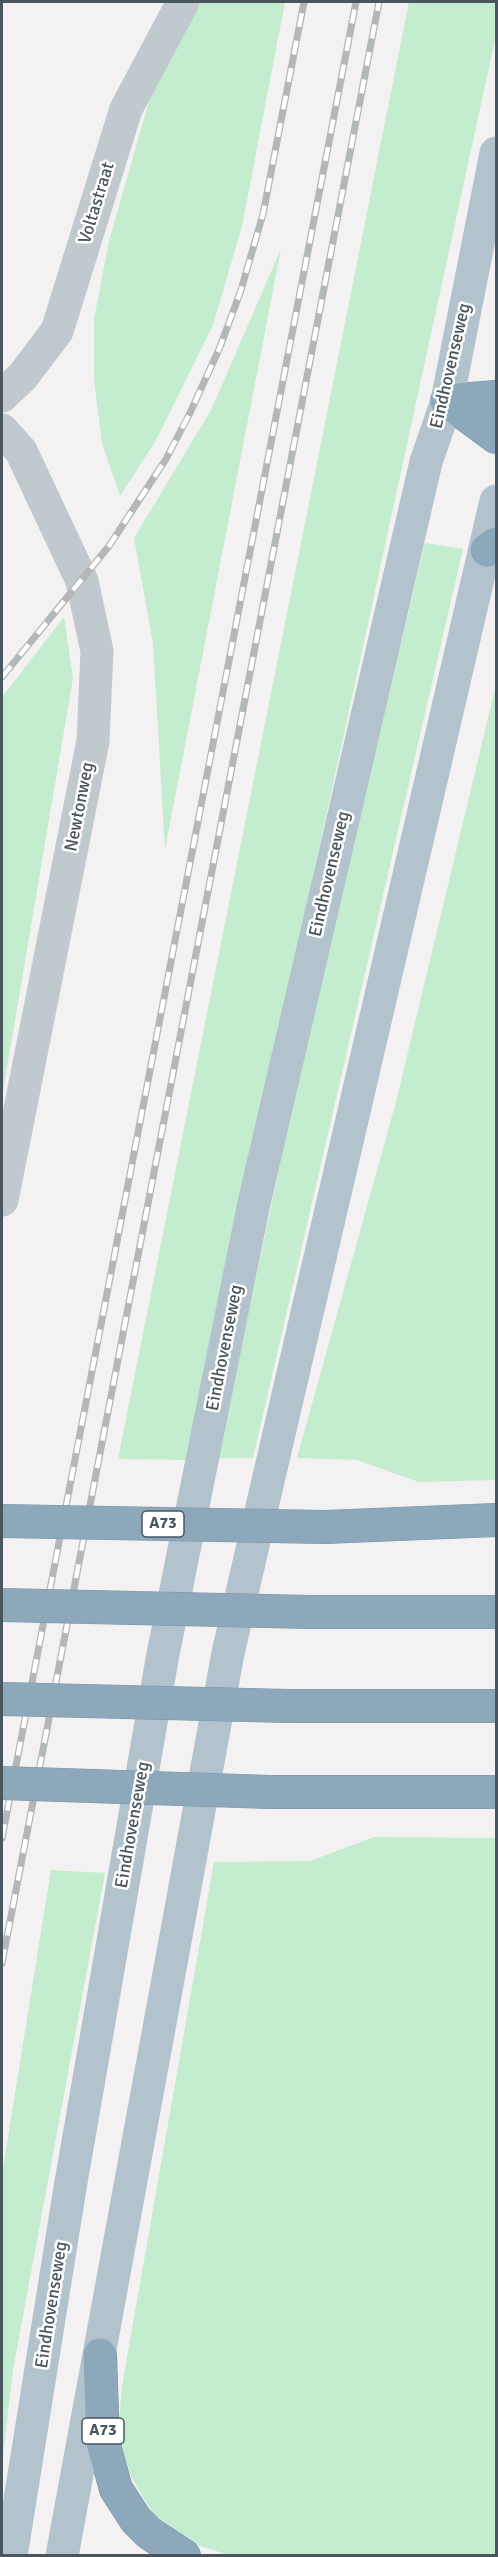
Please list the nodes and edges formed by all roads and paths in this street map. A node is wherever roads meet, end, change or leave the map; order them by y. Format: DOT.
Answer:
graph roads {
  1 [pos="183,2"];
  2 [pos="496,153"];
  3 [pos="2,396"];
  4 [pos="496,397"];
  5 [pos="447,401"];
  6 [pos="2,429"];
  7 [pos="496,437"];
  8 [pos="496,501"];
  9 [pos="492,547"];
  10 [pos="2,1200"];
  11 [pos="496,1520"];
  12 [pos="2,1521"];
  13 [pos="326,1527"];
  14 [pos="496,1531"];
  15 [pos="2,1605"];
  16 [pos="496,1612"];
  17 [pos="2,1699"];
  18 [pos="496,1706"];
  19 [pos="2,1783"];
  20 [pos="496,1792"];
  21 [pos="100,2355"];
  22 [pos="11,2556"];
  23 [pos="62,2556"];
  24 [pos="184,2556"];
  1 -- 3 [label="street, Voltastraat"];
  2 -- 5 [label="main road, Eindhovenseweg"];
  4 -- 5 [label="highway"];
  5 -- 7 [label="highway"];
  5 -- 22 [label="main road, Eindhovenseweg"];
  6 -- 10 [label="street, Newtonweg"];
  8 -- 9 [label="main road"];
  9 -- 21 [label="main road"];
  11 -- 13 [label="highway, A73"];
  12 -- 13 [label="highway, A73, bridge"];
  13 -- 14 [label="highway, A73"];
  15 -- 16 [label="highway, bridge"];
  17 -- 18 [label="highway, bridge"];
  19 -- 20 [label="highway, bridge"];
  21 -- 23 [label="main road"];
  21 -- 24 [label="highway, A73"];
}
